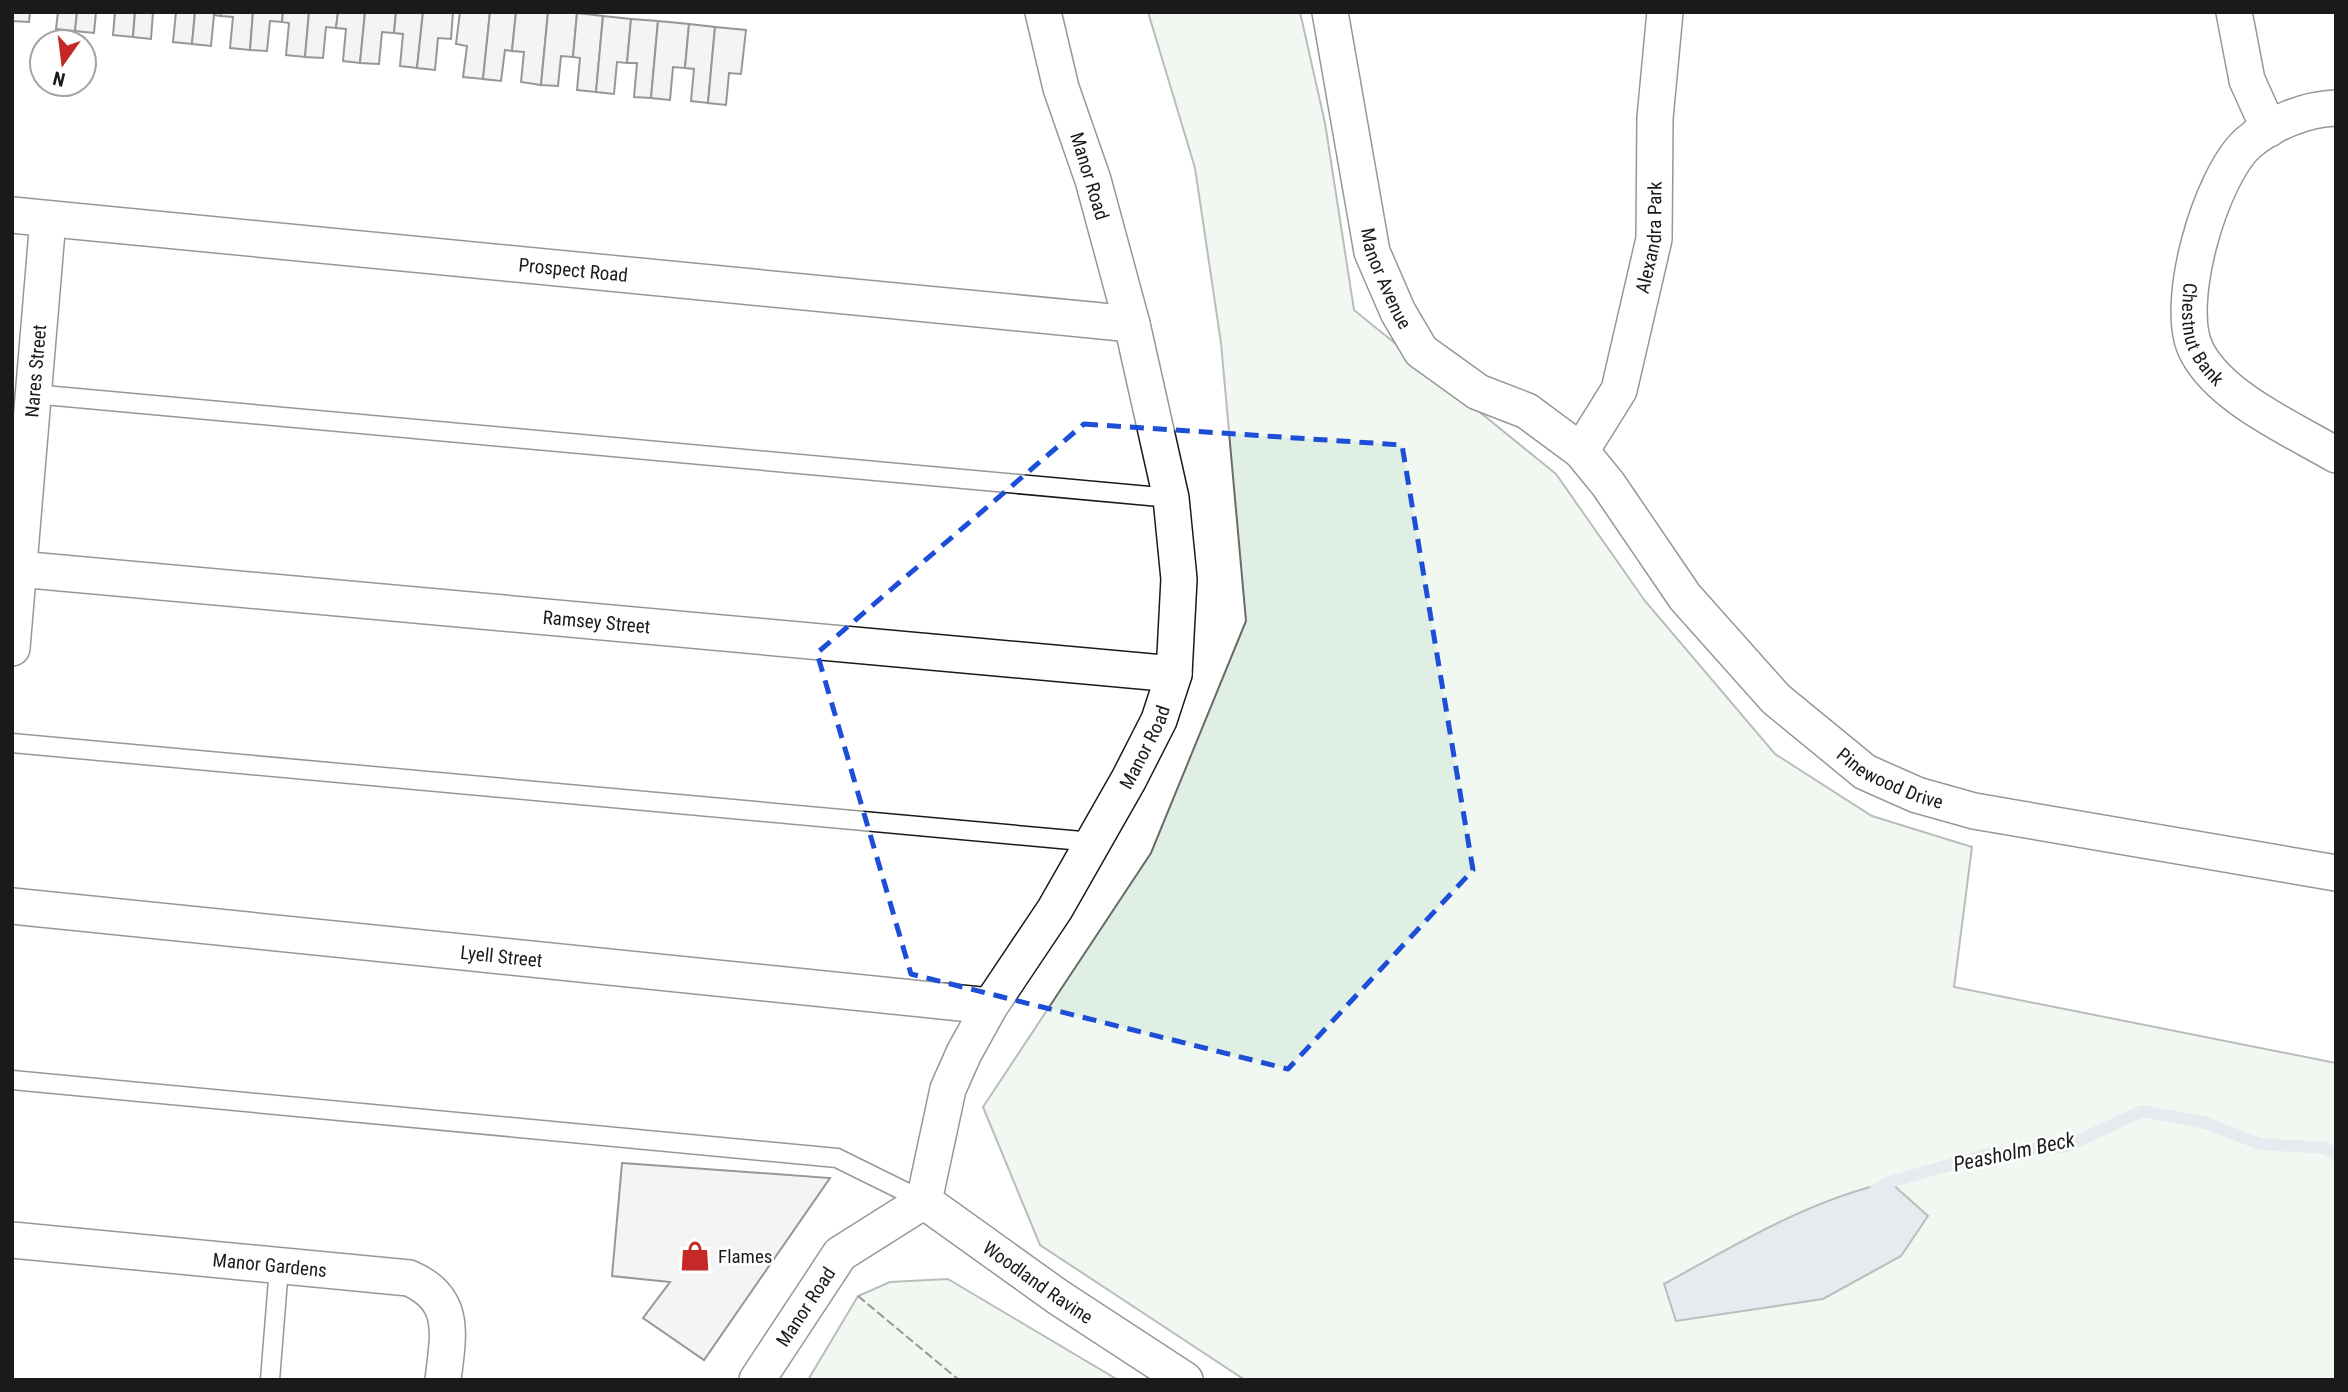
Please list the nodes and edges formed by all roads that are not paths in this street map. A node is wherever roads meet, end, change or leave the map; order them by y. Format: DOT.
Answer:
graph roads {
  1 [pos="1043,12"];
  2 [pos="1330,12"];
  3 [pos="1665,12"];
  4 [pos="2234,12"];
  5 [pos="2336,108"];
  6 [pos="2269,129"];
  7 [pos="12,215"];
  8 [pos="48,219"];
  9 [pos="1132,324"];
  10 [pos="33,394"];
  11 [pos="1581,452"];
  12 [pos="2336,455"];
  13 [pos="18,497"];
  14 [pos="1171,498"];
  15 [pos="18,569"];
  16 [pos="12,648"];
  17 [pos="1174,674"];
  18 [pos="12,743"];
  19 [pos="1093,842"];
  20 [pos="2336,873"];
  21 [pos="12,906"];
  22 [pos="990,1006"];
  23 [pos="12,1080"];
  24 [pos="924,1201"];
  25 [pos="12,1240"];
  26 [pos="279,1267"];
  27 [pos="270,1380"];
  28 [pos="443,1380"];
  29 [pos="757,1380"];
  30 [pos="1185,1380"];
  1 -- 9 [label="street, Manor Road"];
  2 -- 11 [label="street, Manor Avenue"];
  3 -- 11 [label="street, Alexandra Park"];
  4 -- 6 [label="street"];
  5 -- 6 [label="street, Chestnut Bank"];
  6 -- 12 [label="street, Chestnut Bank"];
  7 -- 8 [label="street, Prospect Road"];
  8 -- 9 [label="street, Prospect Road"];
  8 -- 10 [label="street, Nares Street"];
  9 -- 14 [label="street, Manor Road"];
  10 -- 13 [label="street, Nares Street"];
  10 -- 14 [label="lane"];
  11 -- 20 [label="street, Pinewood Drive"];
  13 -- 15 [label="street, Nares Street"];
  14 -- 17 [label="street, Manor Road"];
  15 -- 16 [label="street, Nares Street"];
  15 -- 17 [label="street, Ramsey Street"];
  17 -- 19 [label="street, Manor Road"];
  18 -- 19 [label="lane"];
  19 -- 22 [label="street, Manor Road"];
  21 -- 22 [label="street, Lyell Street"];
  22 -- 24 [label="street, Manor Road"];
  23 -- 24 [label="lane"];
  24 -- 29 [label="street, Manor Road"];
  24 -- 30 [label="street, Woodland Ravine"];
  25 -- 26 [label="street, Manor Gardens"];
  26 -- 27 [label="lane"];
  26 -- 28 [label="street, Manor Gardens"];
}
